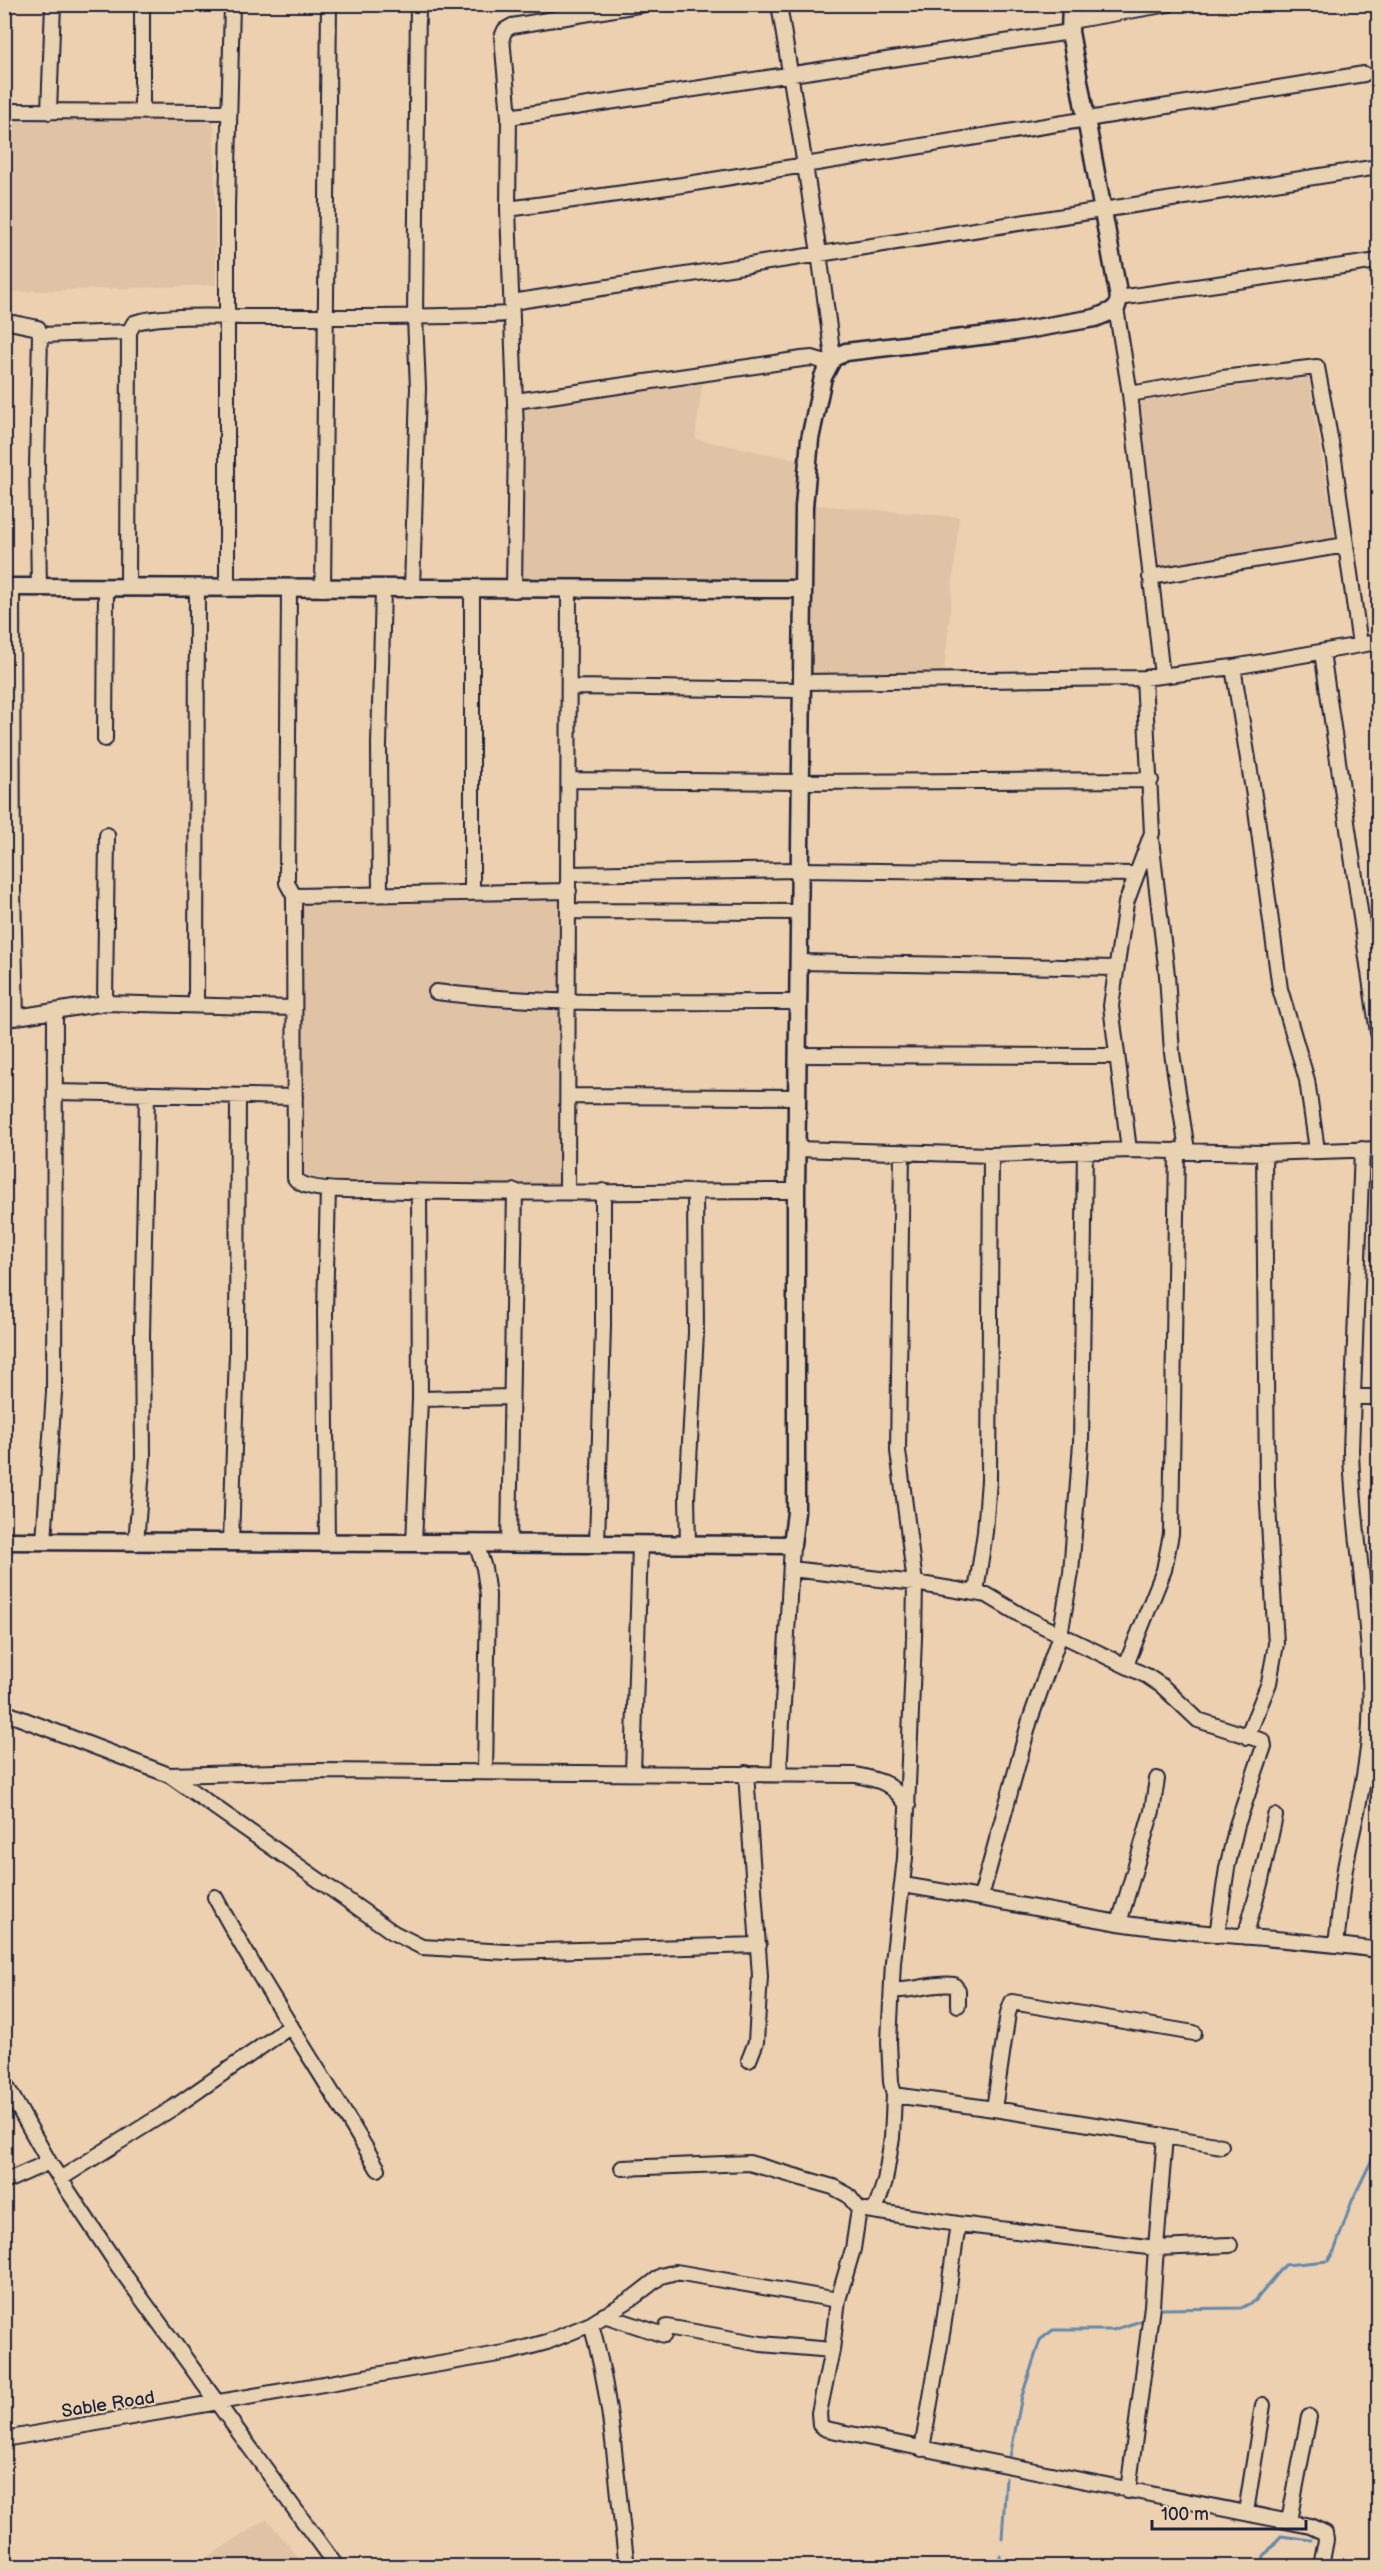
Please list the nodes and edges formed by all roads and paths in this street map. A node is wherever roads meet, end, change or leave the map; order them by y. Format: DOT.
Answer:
graph roads {
  1 [pos="52,4"];
  2 [pos="142,4"];
  3 [pos="232,4"];
  4 [pos="329,4"];
  5 [pos="418,4"];
  6 [pos="644,4"];
  7 [pos="778,4"];
  8 [pos="1169,4"];
  9 [pos="1071,19"];
  10 [pos="790,73"];
  11 [pos="1364,74"];
  12 [pos="4,111"];
  13 [pos="49,112"];
  14 [pos="142,112"];
  15 [pos="230,112"];
  16 [pos="509,117"];
  17 [pos="1087,121"];
  18 [pos="805,163"];
  19 [pos="1378,167"];
  20 [pos="508,209"];
  21 [pos="1102,209"];
  22 [pos="819,253"];
  23 [pos="1378,261"];
  24 [pos="1118,303"];
  25 [pos="512,308"];
  26 [pos="227,317"];
  27 [pos="326,317"];
  28 [pos="415,318"];
  29 [pos="4,321"];
  30 [pos="129,332"];
  31 [pos="40,335"];
  32 [pos="831,360"];
  33 [pos="1130,394"];
  34 [pos="516,402"];
  35 [pos="1346,545"];
  36 [pos="1150,577"];
  37 [pos="8,587"];
  38 [pos="39,587"];
  39 [pos="106,588"];
  40 [pos="128,588"];
  41 [pos="197,589"];
  42 [pos="227,589"];
  43 [pos="289,589"];
  44 [pos="323,589"];
  45 [pos="383,589"];
  46 [pos="412,589"];
  47 [pos="802,589"];
  48 [pos="472,590"];
  49 [pos="514,590"];
  50 [pos="569,590"];
  51 [pos="1378,642"];
  52 [pos="1360,645"];
  53 [pos="1322,652"];
  54 [pos="1233,667"];
  55 [pos="1162,676"];
  56 [pos="1144,678"];
  57 [pos="801,686"];
  58 [pos="570,687"];
  59 [pos="105,739"];
  60 [pos="569,780"];
  61 [pos="1151,780"];
  62 [pos="800,782"];
  63 [pos="107,835"];
  64 [pos="1151,839"];
  65 [pos="799,870"];
  66 [pos="568,874"];
  67 [pos="1135,874"];
  68 [pos="9,891"];
  69 [pos="568,891"];
  70 [pos="472,893"];
  71 [pos="380,894"];
  72 [pos="294,896"];
  73 [pos="569,911"];
  74 [pos="799,912"];
  75 [pos="798,962"];
  76 [pos="1116,968"];
  77 [pos="436,992"];
  78 [pos="798,1002"];
  79 [pos="105,1003"];
  80 [pos="569,1003"];
  81 [pos="196,1005"];
  82 [pos="294,1008"];
  83 [pos="55,1011"];
  84 [pos="10,1018"];
  85 [pos="1378,1033"];
  86 [pos="797,1055"];
  87 [pos="1117,1056"];
  88 [pos="56,1092"];
  89 [pos="147,1094"];
  90 [pos="568,1095"];
  91 [pos="238,1096"];
  92 [pos="797,1096"];
  93 [pos="295,1097"];
  94 [pos="796,1149"];
  95 [pos="1362,1149"];
  96 [pos="1378,1149"];
  97 [pos="1129,1150"];
  98 [pos="1182,1150"];
  99 [pos="1317,1150"];
  100 [pos="1085,1151"];
  101 [pos="902,1152"];
  102 [pos="1264,1153"];
  103 [pos="991,1155"];
  104 [pos="328,1189"];
  105 [pos="515,1191"];
  106 [pos="567,1191"];
  107 [pos="603,1191"];
  108 [pos="695,1191"];
  109 [pos="796,1191"];
  110 [pos="419,1192"];
  111 [pos="1354,1396"];
  112 [pos="511,1397"];
  113 [pos="1378,1397"];
  114 [pos="420,1399"];
  115 [pos="4,1541"];
  116 [pos="44,1542"];
  117 [pos="136,1543"];
  118 [pos="231,1543"];
  119 [pos="327,1544"];
  120 [pos="414,1544"];
  121 [pos="476,1544"];
  122 [pos="509,1544"];
  123 [pos="597,1544"];
  124 [pos="640,1545"];
  125 [pos="688,1545"];
  126 [pos="792,1545"];
  127 [pos="791,1569"];
  128 [pos="915,1583"];
  129 [pos="976,1592"];
  130 [pos="1060,1635"];
  131 [pos="1126,1665"];
  132 [pos="4,1712"];
  133 [pos="1247,1737"];
  134 [pos="485,1772"];
  135 [pos="633,1773"];
  136 [pos="746,1773"];
  137 [pos="780,1774"];
  138 [pos="169,1775"];
  139 [pos="1157,1779"];
  140 [pos="908,1806"];
  141 [pos="1275,1816"];
  142 [pos="903,1885"];
  143 [pos="215,1897"];
  144 [pos="981,1897"];
  145 [pos="1119,1923"];
  146 [pos="1217,1935"];
  147 [pos="1245,1937"];
  148 [pos="1336,1944"];
  149 [pos="759,1945"];
  150 [pos="1378,1950"];
  151 [pos="891,1990"];
  152 [pos="958,2005"];
  153 [pos="291,2026"];
  154 [pos="1194,2033"];
  155 [pos="749,2060"];
  156 [pos="4,2082"];
  157 [pos="894,2095"];
  158 [pos="994,2109"];
  159 [pos="1165,2136"];
  160 [pos="1221,2146"];
  161 [pos="49,2162"];
  162 [pos="622,2168"];
  163 [pos="378,2169"];
  164 [pos="60,2179"];
  165 [pos="4,2181"];
  166 [pos="859,2209"];
  167 [pos="875,2211"];
  168 [pos="958,2224"];
  169 [pos="1230,2245"];
  170 [pos="1156,2248"];
  171 [pos="838,2300"];
  172 [pos="604,2315"];
  173 [pos="591,2324"];
  174 [pos="832,2350"];
  175 [pos="217,2404"];
  176 [pos="1263,2405"];
  177 [pos="1309,2417"];
  178 [pos="4,2439"];
  179 [pos="922,2449"];
  180 [pos="1128,2491"];
  181 [pos="1246,2512"];
  182 [pos="1290,2522"];
  183 [pos="336,2566"];
  184 [pos="627,2566"];
  185 [pos="1321,2566"];
  1 -- 13 [label="street"];
  2 -- 14 [label="street"];
  3 -- 15 [label="street"];
  4 -- 27 [label="street"];
  5 -- 28 [label="street"];
  6 -- 16 [label="street"];
  7 -- 10 [label="street"];
  8 -- 9 [label="street"];
  9 -- 10 [label="street"];
  9 -- 17 [label="main road"];
  10 -- 16 [label="street"];
  10 -- 18 [label="street"];
  11 -- 17 [label="street"];
  12 -- 13 [label="street"];
  13 -- 14 [label="street"];
  14 -- 15 [label="street"];
  15 -- 26 [label="street"];
  16 -- 20 [label="street"];
  17 -- 18 [label="street"];
  17 -- 21 [label="main road"];
  18 -- 20 [label="street"];
  18 -- 22 [label="street"];
  19 -- 21 [label="street"];
  20 -- 25 [label="street"];
  21 -- 22 [label="street"];
  21 -- 24 [label="main road"];
  22 -- 25 [label="street"];
  22 -- 32 [label="street"];
  23 -- 24 [label="street"];
  24 -- 32 [label="main road"];
  24 -- 33 [label="street"];
  25 -- 28 [label="street"];
  25 -- 34 [label="street"];
  26 -- 27 [label="street"];
  26 -- 30 [label="street"];
  26 -- 42 [label="street"];
  27 -- 28 [label="street"];
  27 -- 44 [label="street"];
  28 -- 46 [label="street"];
  29 -- 31 [label="street"];
  30 -- 31 [label="street"];
  30 -- 40 [label="street"];
  31 -- 38 [label="street"];
  32 -- 34 [label="street"];
  32 -- 47 [label="main road"];
  33 -- 35 [label="street"];
  33 -- 36 [label="street"];
  34 -- 49 [label="street"];
  35 -- 36 [label="street"];
  35 -- 52 [label="street"];
  36 -- 55 [label="street"];
  37 -- 38 [label="main road"];
  37 -- 68 [label="street"];
  38 -- 39 [label="main road"];
  39 -- 40 [label="main road"];
  39 -- 59 [label="street"];
  40 -- 41 [label="main road"];
  41 -- 42 [label="main road"];
  41 -- 81 [label="street"];
  42 -- 43 [label="main road"];
  43 -- 44 [label="main road"];
  43 -- 72 [label="street"];
  44 -- 45 [label="main road"];
  45 -- 46 [label="main road"];
  45 -- 71 [label="street"];
  46 -- 48 [label="main road"];
  47 -- 50 [label="main road"];
  47 -- 57 [label="main road"];
  48 -- 49 [label="main road"];
  48 -- 70 [label="street"];
  49 -- 50 [label="main road"];
  50 -- 58 [label="street"];
  51 -- 52 [label="street"];
  52 -- 53 [label="street"];
  53 -- 54 [label="street"];
  53 -- 85 [label="street"];
  54 -- 55 [label="street"];
  54 -- 99 [label="street"];
  55 -- 56 [label="street"];
  56 -- 57 [label="street"];
  56 -- 61 [label="street"];
  57 -- 58 [label="street"];
  57 -- 62 [label="main road"];
  58 -- 60 [label="street"];
  60 -- 62 [label="street"];
  60 -- 66 [label="street"];
  61 -- 62 [label="street"];
  61 -- 64 [label="street"];
  62 -- 65 [label="main road"];
  63 -- 79 [label="street"];
  64 -- 67 [label="street"];
  64 -- 98 [label="street"];
  65 -- 66 [label="street"];
  65 -- 67 [label="street"];
  65 -- 74 [label="main road"];
  66 -- 69 [label="street"];
  67 -- 76 [label="street"];
  68 -- 84 [label="street"];
  69 -- 70 [label="street"];
  69 -- 73 [label="street"];
  70 -- 71 [label="street"];
  71 -- 72 [label="street"];
  72 -- 82 [label="street"];
  73 -- 74 [label="street"];
  73 -- 80 [label="street"];
  74 -- 75 [label="main road"];
  75 -- 76 [label="street"];
  75 -- 78 [label="main road"];
  76 -- 87 [label="street"];
  77 -- 80 [label="street"];
  78 -- 80 [label="street"];
  78 -- 86 [label="main road"];
  79 -- 81 [label="street"];
  79 -- 83 [label="street"];
  80 -- 90 [label="street"];
  81 -- 82 [label="street"];
  82 -- 93 [label="street"];
  83 -- 84 [label="street"];
  83 -- 88 [label="street"];
  86 -- 87 [label="street"];
  86 -- 92 [label="main road"];
  87 -- 97 [label="street"];
  88 -- 89 [label="street"];
  88 -- 116 [label="street"];
  89 -- 91 [label="street"];
  89 -- 117 [label="street"];
  90 -- 92 [label="street"];
  90 -- 106 [label="street"];
  91 -- 93 [label="street"];
  91 -- 118 [label="street"];
  92 -- 94 [label="main road"];
  93 -- 104 [label="street"];
  94 -- 101 [label="street"];
  94 -- 109 [label="main road"];
  95 -- 96 [label="street"];
  95 -- 99 [label="street"];
  95 -- 111 [label="street"];
  97 -- 98 [label="street"];
  97 -- 100 [label="street"];
  98 -- 102 [label="street"];
  98 -- 131 [label="street"];
  99 -- 102 [label="street"];
  100 -- 103 [label="street"];
  100 -- 130 [label="street"];
  101 -- 103 [label="street"];
  101 -- 128 [label="street"];
  102 -- 133 [label="street"];
  103 -- 129 [label="street"];
  104 -- 110 [label="street"];
  104 -- 119 [label="street"];
  105 -- 106 [label="street"];
  105 -- 110 [label="street"];
  105 -- 112 [label="street"];
  106 -- 107 [label="street"];
  107 -- 108 [label="street"];
  107 -- 123 [label="street"];
  108 -- 109 [label="street"];
  108 -- 125 [label="street"];
  109 -- 126 [label="main road"];
  110 -- 114 [label="street"];
  111 -- 113 [label="street"];
  111 -- 148 [label="street"];
  112 -- 114 [label="street"];
  112 -- 122 [label="street"];
  114 -- 120 [label="street"];
  115 -- 116 [label="main road"];
  116 -- 117 [label="main road"];
  117 -- 118 [label="main road"];
  118 -- 119 [label="main road"];
  119 -- 120 [label="main road"];
  120 -- 121 [label="main road"];
  121 -- 122 [label="main road"];
  121 -- 134 [label="street"];
  122 -- 123 [label="main road"];
  123 -- 124 [label="main road"];
  124 -- 125 [label="main road"];
  124 -- 135 [label="street"];
  125 -- 126 [label="main road"];
  126 -- 127 [label="street"];
  127 -- 128 [label="street"];
  127 -- 137 [label="street"];
  128 -- 129 [label="street"];
  128 -- 140 [label="street"];
  129 -- 130 [label="street"];
  130 -- 131 [label="street"];
  130 -- 144 [label="street"];
  131 -- 133 [label="street"];
  132 -- 138 [label="street"];
  133 -- 146 [label="street"];
  134 -- 135 [label="street"];
  134 -- 138 [label="street"];
  135 -- 136 [label="street"];
  136 -- 137 [label="street"];
  136 -- 149 [label="street"];
  137 -- 140 [label="street"];
  138 -- 149 [label="street"];
  139 -- 145 [label="street"];
  140 -- 142 [label="street"];
  141 -- 147 [label="street"];
  142 -- 144 [label="street"];
  142 -- 151 [label="street"];
  143 -- 153 [label="street"];
  144 -- 145 [label="street"];
  145 -- 146 [label="street"];
  146 -- 147 [label="street"];
  147 -- 148 [label="street"];
  148 -- 150 [label="street"];
  149 -- 155 [label="street"];
  151 -- 152 [label="street"];
  151 -- 157 [label="street"];
  153 -- 163 [label="street"];
  153 -- 164 [label="street"];
  154 -- 158 [label="street"];
  156 -- 161 [label="street"];
  157 -- 158 [label="street"];
  157 -- 167 [label="street"];
  158 -- 159 [label="street"];
  159 -- 160 [label="street"];
  159 -- 170 [label="street"];
  161 -- 164 [label="street"];
  161 -- 165 [label="street"];
  162 -- 166 [label="street"];
  164 -- 175 [label="street"];
  166 -- 167 [label="street"];
  166 -- 171 [label="street"];
  167 -- 168 [label="street"];
  168 -- 170 [label="street"];
  168 -- 179 [label="street"];
  169 -- 170 [label="street"];
  170 -- 180 [label="street"];
  171 -- 172 [label="street, Sable Road"];
  171 -- 174 [label="street"];
  172 -- 173 [label="street, Sable Road"];
  172 -- 174 [label="street"];
  173 -- 175 [label="street, Sable Road"];
  173 -- 184 [label="street"];
  174 -- 179 [label="street"];
  175 -- 178 [label="street, Sable Road"];
  175 -- 183 [label="street"];
  176 -- 181 [label="street"];
  177 -- 182 [label="street"];
  179 -- 180 [label="street"];
  180 -- 181 [label="street"];
  181 -- 182 [label="street"];
  182 -- 185 [label="street"];
}
